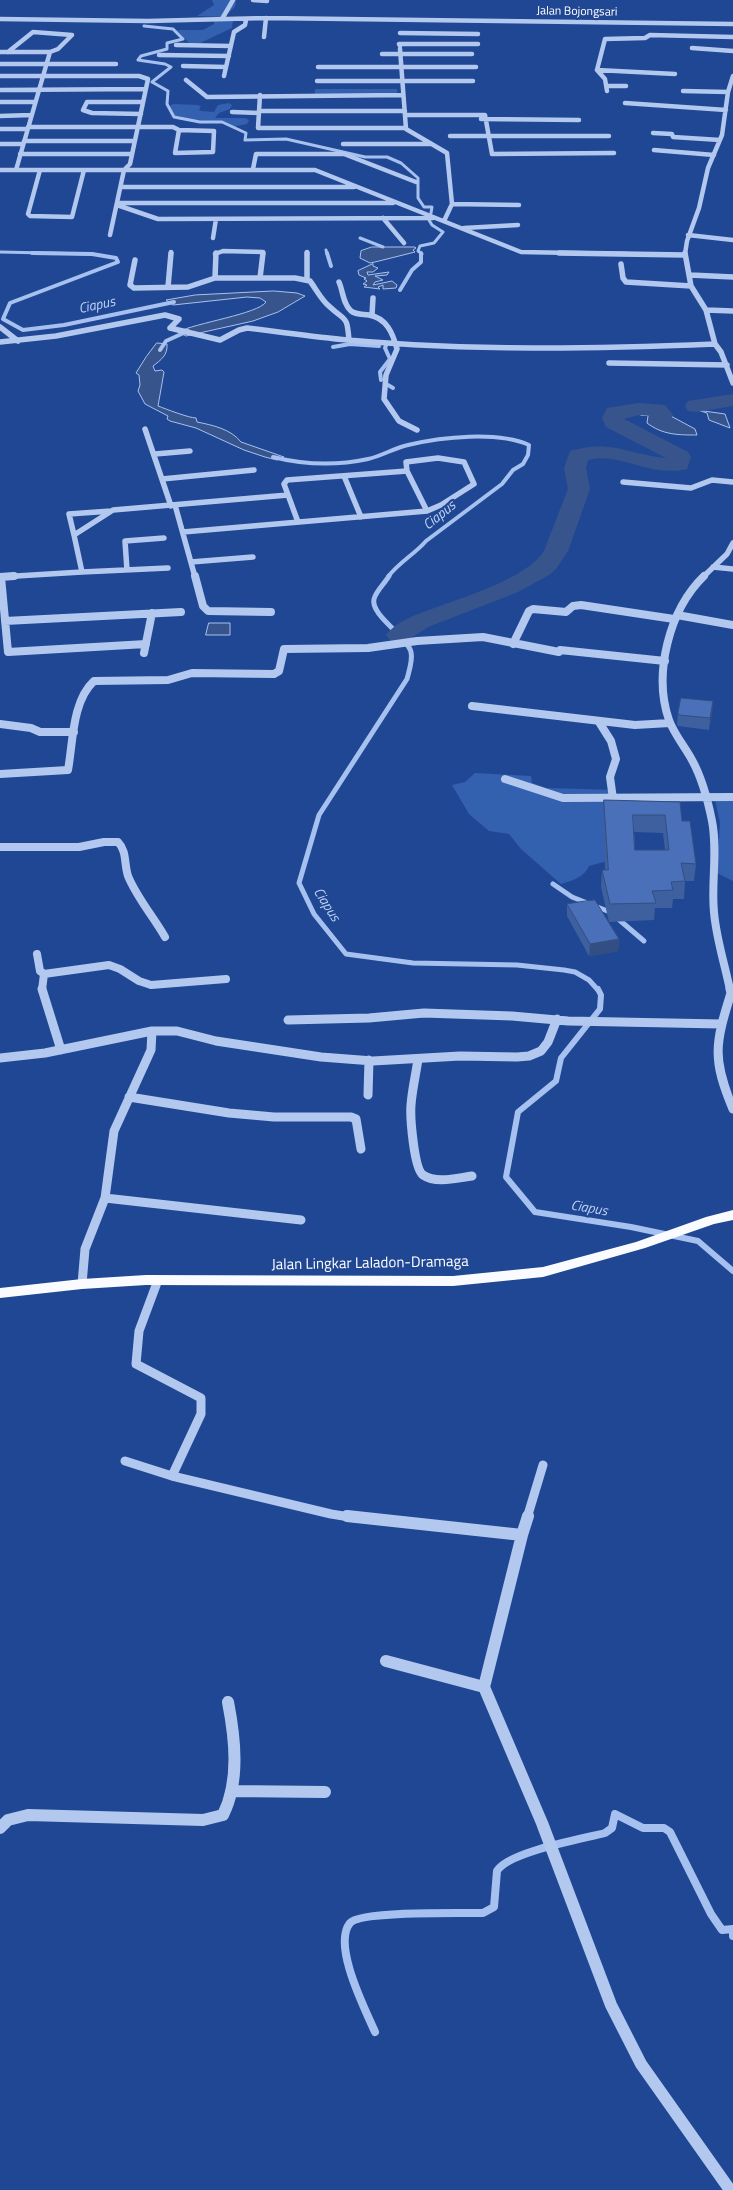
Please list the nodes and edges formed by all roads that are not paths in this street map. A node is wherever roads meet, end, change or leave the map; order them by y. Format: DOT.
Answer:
graph roads {
  1 [pos="233,0"];
  2 [pos="253,0"];
  3 [pos="267,0"];
  4 [pos="266,18"];
  5 [pos="0,19"];
  6 [pos="222,19"];
  7 [pos="246,20"];
  8 [pos="400,22"];
  9 [pos="666,23"];
  10 [pos="479,24"];
  11 [pos="733,24"];
  12 [pos="400,33"];
  13 [pos="478,34"];
  14 [pos="669,35"];
  15 [pos="264,37"];
  16 [pos="733,37"];
  17 [pos="478,44"];
  18 [pos="176,45"];
  19 [pos="231,46"];
  20 [pos="400,48"];
  21 [pos="692,48"];
  22 [pos="733,51"];
  23 [pos="0,52"];
  24 [pos="8,52"];
  25 [pos="50,52"];
  26 [pos="382,54"];
  27 [pos="472,54"];
  28 [pos="159,55"];
  29 [pos="229,56"];
  30 [pos="0,64"];
  31 [pos="47,64"];
  32 [pos="116,64"];
  33 [pos="183,66"];
  34 [pos="203,66"];
  35 [pos="226,67"];
  36 [pos="318,67"];
  37 [pos="401,67"];
  38 [pos="476,67"];
  39 [pos="597,70"];
  40 [pos="675,74"];
  41 [pos="0,76"];
  42 [pos="43,76"];
  43 [pos="200,76"];
  44 [pos="224,76"];
  45 [pos="733,76"];
  46 [pos="186,80"];
  47 [pos="317,81"];
  48 [pos="402,81"];
  49 [pos="473,81"];
  50 [pos="626,86"];
  51 [pos="146,89"];
  52 [pos="0,90"];
  53 [pos="39,90"];
  54 [pos="683,90"];
  55 [pos="728,92"];
  56 [pos="403,95"];
  57 [pos="260,98"];
  58 [pos="0,102"];
  59 [pos="35,102"];
  60 [pos="143,102"];
  61 [pos="625,103"];
  62 [pos="726,108"];
  63 [pos="733,108"];
  64 [pos="232,112"];
  65 [pos="259,112"];
  66 [pos="141,114"];
  67 [pos="31,115"];
  68 [pos="405,115"];
  69 [pos="0,116"];
  70 [pos="486,119"];
  71 [pos="579,120"];
  72 [pos="138,127"];
  73 [pos="28,128"];
  74 [pos="406,128"];
  75 [pos="0,129"];
  76 [pos="179,130"];
  77 [pos="653,133"];
  78 [pos="450,136"];
  79 [pos="489,136"];
  80 [pos="609,136"];
  81 [pos="720,140"];
  82 [pos="134,142"];
  83 [pos="24,143"];
  84 [pos="0,144"];
  85 [pos="343,144"];
  86 [pos="432,144"];
  87 [pos="654,150"];
  88 [pos="614,153"];
  89 [pos="20,154"];
  90 [pos="132,154"];
  91 [pos="714,155"];
  92 [pos="0,170"];
  93 [pos="16,170"];
  94 [pos="40,170"];
  95 [pos="84,170"];
  96 [pos="124,170"];
  97 [pos="253,170"];
  98 [pos="416,182"];
  99 [pos="359,187"];
  100 [pos="121,188"];
  101 [pos="399,202"];
  102 [pos="118,204"];
  103 [pos="452,204"];
  104 [pos="519,205"];
  105 [pos="383,218"];
  106 [pos="438,218"];
  107 [pos="216,219"];
  108 [pos="444,221"];
  109 [pos="518,225"];
  110 [pos="461,228"];
  111 [pos="688,234"];
  112 [pos="110,235"];
  113 [pos="213,238"];
  114 [pos="733,240"];
  115 [pos="404,243"];
  116 [pos="171,252"];
  117 [pos="307,252"];
  118 [pos="685,255"];
  119 [pos="135,260"];
  120 [pos="621,264"];
  121 [pos="690,275"];
  122 [pos="733,277"];
  123 [pos="214,278"];
  124 [pos="260,278"];
  125 [pos="307,280"];
  126 [pos="338,282"];
  127 [pos="691,286"];
  128 [pos="168,287"];
  129 [pos="373,298"];
  130 [pos="706,310"];
  131 [pos="733,311"];
  132 [pos="372,315"];
  133 [pos="0,327"];
  134 [pos="180,330"];
  135 [pos="349,340"];
  136 [pos="18,341"];
  137 [pos="0,342"];
  138 [pos="395,342"];
  139 [pos="715,344"];
  140 [pos="609,363"];
  141 [pos="727,365"];
  142 [pos="733,383"];
  143 [pos="145,429"];
  144 [pos="417,430"];
  145 [pos="190,451"];
  146 [pos="154,454"];
  147 [pos="254,470"];
  148 [pos="407,471"];
  149 [pos="344,476"];
  150 [pos="162,479"];
  151 [pos="623,482"];
  152 [pos="733,482"];
  153 [pos="288,495"];
  154 [pos="173,505"];
  155 [pos="113,510"];
  156 [pos="427,511"];
  157 [pos="361,517"];
  158 [pos="298,522"];
  159 [pos="183,532"];
  160 [pos="74,534"];
  161 [pos="164,538"];
  162 [pos="733,543"];
  163 [pos="253,556"];
  164 [pos="191,562"];
  165 [pos="713,567"];
  166 [pos="168,568"];
  167 [pos="733,569"];
  168 [pos="127,570"];
  169 [pos="82,572"];
  170 [pos="0,577"];
  171 [pos="181,612"];
  172 [pos="271,612"];
  173 [pos="152,613"];
  174 [pos="676,617"];
  175 [pos="5,621"];
  176 [pos="733,625"];
  177 [pos="146,644"];
  178 [pos="514,644"];
  179 [pos="144,653"];
  180 [pos="665,661"];
  181 [pos="472,706"];
  182 [pos="600,722"];
  183 [pos="670,723"];
  184 [pos="0,724"];
  185 [pos="74,732"];
  186 [pos="0,774"];
  187 [pos="505,779"];
  188 [pos="733,797"];
  189 [pos="706,798"];
  190 [pos="613,799"];
  191 [pos="0,847"];
  192 [pos="165,937"];
  193 [pos="37,954"];
  194 [pos="44,974"];
  195 [pos="730,976"];
  196 [pos="226,979"];
  197 [pos="288,1020"];
  198 [pos="557,1020"];
  199 [pos="721,1024"];
  200 [pos="152,1031"];
  201 [pos="61,1050"];
  202 [pos="0,1058"];
  203 [pos="418,1059"];
  204 [pos="369,1060"];
  205 [pos="368,1095"];
  206 [pos="129,1097"];
  207 [pos="733,1109"];
  208 [pos="361,1149"];
  209 [pos="472,1176"];
  210 [pos="105,1198"];
  211 [pos="733,1215"];
  212 [pos="301,1220"];
  213 [pos="158,1280"];
  214 [pos="82,1284"];
  215 [pos="0,1293"];
  216 [pos="125,1461"];
  217 [pos="543,1465"];
  218 [pos="172,1476"];
  219 [pos="522,1535"];
  220 [pos="386,1661"];
  221 [pos="484,1687"];
  222 [pos="228,1702"];
  223 [pos="231,1791"];
  224 [pos="325,1792"];
  225 [pos="0,1828"];
  226 [pos="555,1856"];
  227 [pos="730,2190"];
  1 -- 6 [label="street"];
  2 -- 3 [label="street"];
  4 -- 7 [label="street, Jalan Bojongsari"];
  4 -- 8 [label="street, Jalan Bojongsari"];
  4 -- 15 [label="street"];
  5 -- 6 [label="street, Jalan Bojongsari"];
  6 -- 7 [label="street, Jalan Bojongsari"];
  7 -- 19 [label="street"];
  8 -- 9 [label="street, Jalan Bojongsari"];
  8 -- 10 [label="street"];
  8 -- 12 [label="street"];
  9 -- 11 [label="street, Jalan Bojongsari"];
  9 -- 14 [label="street"];
  12 -- 13 [label="street"];
  12 -- 20 [label="street"];
  14 -- 16 [label="street"];
  14 -- 39 [label="street"];
  17 -- 20 [label="street"];
  18 -- 19 [label="street"];
  19 -- 29 [label="street"];
  20 -- 26 [label="street"];
  20 -- 27 [label="street"];
  20 -- 37 [label="street"];
  21 -- 22 [label="street"];
  23 -- 24 [label="street"];
  24 -- 25 [label="street"];
  24 -- 25 [label="street"];
  25 -- 31 [label="street"];
  28 -- 29 [label="street"];
  29 -- 35 [label="street"];
  30 -- 31 [label="street"];
  31 -- 32 [label="street"];
  31 -- 42 [label="street"];
  33 -- 34 [label="street"];
  34 -- 35 [label="street"];
  34 -- 43 [label="street"];
  35 -- 44 [label="street"];
  36 -- 37 [label="street"];
  37 -- 38 [label="street"];
  37 -- 48 [label="street"];
  39 -- 40 [label="street"];
  39 -- 50 [label="street"];
  41 -- 42 [label="street"];
  42 -- 51 [label="street"];
  42 -- 53 [label="street"];
  45 -- 55 [label="street"];
  46 -- 57 [label="street"];
  47 -- 48 [label="street"];
  48 -- 49 [label="street"];
  48 -- 56 [label="street"];
  51 -- 53 [label="street"];
  51 -- 60 [label="street"];
  52 -- 53 [label="street"];
  53 -- 59 [label="street"];
  54 -- 55 [label="street"];
  55 -- 62 [label="street"];
  56 -- 57 [label="street"];
  56 -- 68 [label="street"];
  57 -- 65 [label="street"];
  58 -- 59 [label="street"];
  59 -- 67 [label="street"];
  60 -- 66 [label="street"];
  60 -- 66 [label="street"];
  61 -- 62 [label="street"];
  62 -- 63 [label="street"];
  62 -- 81 [label="street"];
  64 -- 65 [label="street"];
  65 -- 68 [label="street"];
  65 -- 74 [label="street"];
  66 -- 72 [label="street"];
  67 -- 69 [label="street"];
  67 -- 73 [label="street"];
  68 -- 70 [label="street"];
  68 -- 74 [label="street"];
  70 -- 71 [label="street"];
  70 -- 79 [label="street"];
  72 -- 73 [label="street"];
  72 -- 76 [label="street"];
  72 -- 82 [label="street"];
  73 -- 75 [label="street"];
  73 -- 83 [label="street"];
  74 -- 86 [label="street"];
  76 -- 76 [label="street"];
  77 -- 81 [label="street"];
  78 -- 79 [label="street"];
  79 -- 80 [label="street"];
  79 -- 88 [label="street"];
  81 -- 91 [label="street"];
  82 -- 83 [label="street"];
  82 -- 90 [label="street"];
  83 -- 84 [label="street"];
  83 -- 89 [label="street"];
  85 -- 86 [label="street"];
  86 -- 103 [label="street"];
  87 -- 91 [label="street"];
  89 -- 90 [label="street"];
  89 -- 93 [label="street"];
  90 -- 96 [label="street"];
  91 -- 111 [label="street"];
  92 -- 93 [label="street"];
  93 -- 94 [label="street"];
  94 -- 95 [label="street"];
  94 -- 95 [label="street"];
  95 -- 96 [label="street"];
  96 -- 97 [label="street"];
  96 -- 100 [label="street"];
  97 -- 98 [label="street"];
  97 -- 99 [label="street"];
  99 -- 100 [label="street"];
  99 -- 101 [label="street"];
  100 -- 102 [label="street"];
  101 -- 102 [label="street"];
  101 -- 106 [label="street"];
  102 -- 107 [label="street"];
  102 -- 112 [label="street"];
  103 -- 104 [label="street"];
  103 -- 108 [label="street"];
  105 -- 106 [label="street"];
  105 -- 107 [label="street"];
  105 -- 115 [label="street"];
  106 -- 108 [label="street"];
  107 -- 113 [label="street"];
  108 -- 110 [label="street"];
  109 -- 110 [label="street"];
  110 -- 118 [label="street"];
  111 -- 114 [label="street"];
  111 -- 118 [label="street"];
  116 -- 128 [label="street"];
  117 -- 125 [label="street"];
  118 -- 121 [label="street"];
  119 -- 128 [label="street"];
  120 -- 127 [label="street"];
  121 -- 122 [label="street"];
  121 -- 127 [label="street"];
  123 -- 124 [label="street"];
  123 -- 124 [label="street"];
  123 -- 128 [label="street"];
  124 -- 125 [label="street"];
  125 -- 135 [label="street"];
  126 -- 132 [label="street"];
  127 -- 130 [label="street"];
  129 -- 132 [label="street"];
  130 -- 131 [label="street"];
  130 -- 139 [label="street"];
  132 -- 138 [label="street"];
  133 -- 136 [label="street"];
  134 -- 135 [label="street"];
  134 -- 136 [label="street"];
  135 -- 138 [label="street"];
  136 -- 137 [label="street"];
  138 -- 139 [label="street"];
  138 -- 144 [label="street"];
  139 -- 141 [label="street"];
  140 -- 141 [label="street"];
  141 -- 142 [label="street"];
  143 -- 146 [label="street"];
  145 -- 146 [label="street"];
  146 -- 150 [label="street"];
  147 -- 150 [label="street"];
  148 -- 149 [label="street"];
  148 -- 156 [label="street"];
  148 -- 156 [label="street"];
  149 -- 153 [label="street"];
  149 -- 157 [label="street"];
  150 -- 154 [label="street"];
  151 -- 152 [label="street"];
  153 -- 154 [label="street"];
  153 -- 158 [label="street"];
  154 -- 155 [label="street"];
  154 -- 159 [label="street"];
  155 -- 160 [label="street"];
  155 -- 160 [label="street"];
  156 -- 157 [label="street"];
  157 -- 158 [label="street"];
  158 -- 159 [label="street"];
  159 -- 164 [label="street"];
  160 -- 169 [label="street"];
  161 -- 168 [label="street"];
  162 -- 165 [label="street"];
  163 -- 164 [label="street"];
  164 -- 172 [label="street"];
  165 -- 167 [label="street"];
  165 -- 174 [label="street"];
  166 -- 168 [label="street"];
  168 -- 169 [label="street"];
  169 -- 170 [label="street"];
  170 -- 175 [label="street"];
  171 -- 173 [label="street"];
  173 -- 175 [label="street"];
  173 -- 177 [label="street"];
  174 -- 176 [label="street"];
  174 -- 178 [label="street"];
  174 -- 180 [label="street"];
  175 -- 177 [label="street"];
  177 -- 179 [label="street"];
  178 -- 180 [label="street"];
  178 -- 185 [label="street"];
  180 -- 183 [label="street"];
  181 -- 182 [label="street"];
  182 -- 183 [label="street"];
  182 -- 190 [label="street"];
  183 -- 189 [label="street"];
  184 -- 185 [label="street"];
  185 -- 186 [label="street"];
  187 -- 190 [label="street"];
  188 -- 189 [label="street"];
  189 -- 190 [label="street"];
  189 -- 195 [label="street"];
  191 -- 192 [label="street"];
  193 -- 194 [label="street"];
  194 -- 196 [label="street"];
  194 -- 201 [label="street"];
  195 -- 199 [label="street"];
  197 -- 198 [label="street"];
  198 -- 199 [label="street"];
  198 -- 203 [label="street"];
  199 -- 207 [label="street"];
  200 -- 201 [label="street"];
  200 -- 204 [label="street"];
  200 -- 206 [label="street"];
  201 -- 202 [label="street"];
  203 -- 204 [label="street"];
  203 -- 209 [label="street"];
  204 -- 205 [label="street"];
  206 -- 208 [label="street"];
  206 -- 210 [label="street"];
  210 -- 212 [label="street"];
  210 -- 214 [label="street"];
  211 -- 213 [label="main road, Jalan Lingkar Laladon-Dramaga"];
  213 -- 214 [label="main road, Jalan Lingkar Laladon-Dramaga"];
  213 -- 218 [label="street"];
  214 -- 215 [label="main road, Jalan Lingkar Laladon-Dramaga"];
  216 -- 218 [label="street"];
  217 -- 219 [label="street"];
  218 -- 219 [label="street"];
  219 -- 221 [label="street"];
  220 -- 221 [label="street"];
  221 -- 226 [label="street"];
  222 -- 223 [label="street"];
  223 -- 224 [label="street"];
  223 -- 225 [label="street"];
  226 -- 227 [label="street"];
}
